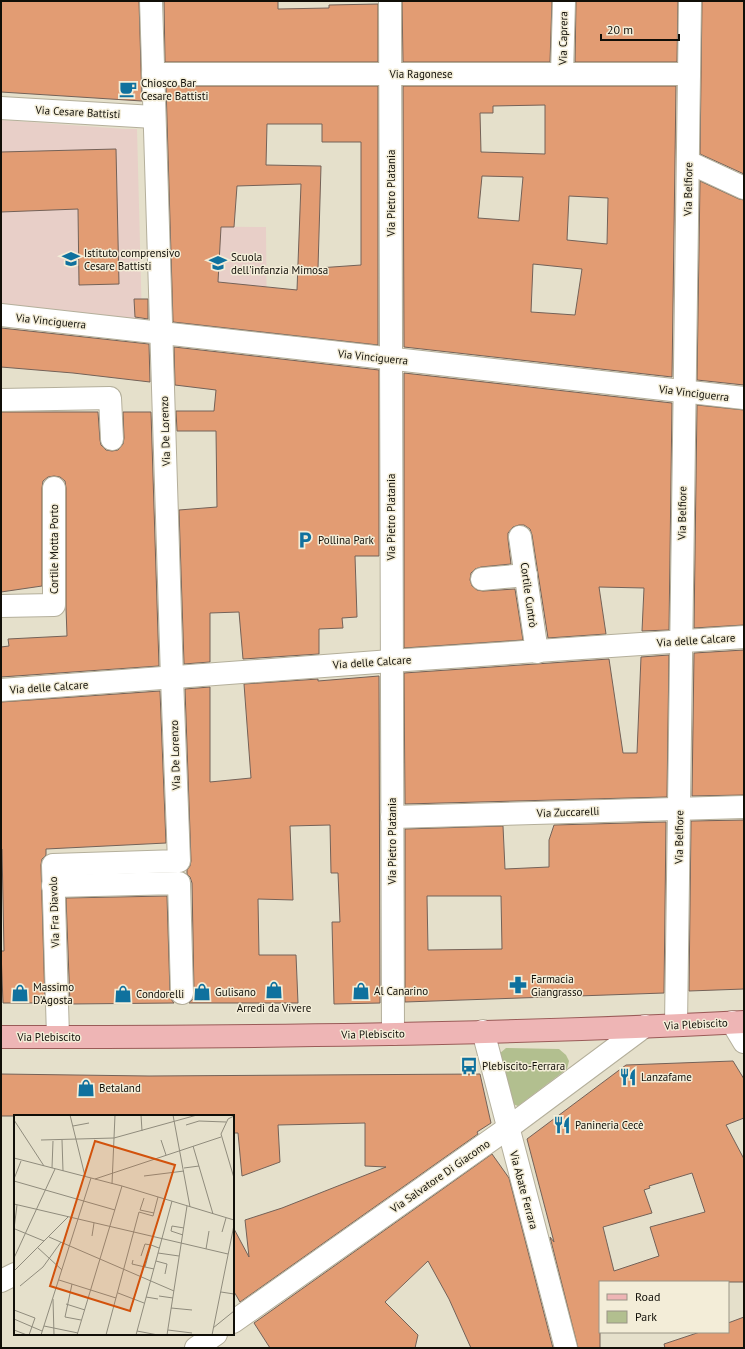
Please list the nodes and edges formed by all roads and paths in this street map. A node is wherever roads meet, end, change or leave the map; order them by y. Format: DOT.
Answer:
graph roads {
  1 [pos="151,1"];
  2 [pos="390,1"];
  3 [pos="564,1"];
  4 [pos="690,1"];
  5 [pos="153,74"];
  6 [pos="390,74"];
  7 [pos="562,74"];
  8 [pos="689,74"];
  9 [pos="1,108"];
  10 [pos="154,117"];
  11 [pos="688,162"];
  12 [pos="744,188"];
  13 [pos="1,315"];
  14 [pos="162,333"];
  15 [pos="392,359"];
  16 [pos="684,392"];
  17 [pos="744,398"];
  18 [pos="1,400"];
  19 [pos="112,439"];
  20 [pos="54,488"];
  21 [pos="520,538"];
  22 [pos="526,575"];
  23 [pos="482,579"];
  24 [pos="1,606"];
  25 [pos="744,637"];
  26 [pos="680,641"];
  27 [pos="537,652"];
  28 [pos="391,661"];
  29 [pos="172,678"];
  30 [pos="1,690"];
  31 [pos="744,807"];
  32 [pos="680,809"];
  33 [pos="392,817"];
  34 [pos="179,861"];
  35 [pos="53,886"];
  36 [pos="182,993"];
  37 [pos="738,1022"];
  38 [pos="676,1025"];
  39 [pos="644,1026"];
  40 [pos="483,1031"];
  41 [pos="393,1034"];
  42 [pos="1,1037"];
  43 [pos="58,1037"];
  44 [pos="744,1042"];
  45 [pos="508,1128"];
  46 [pos="14,1274"];
  47 [pos="1,1281"];
  48 [pos="234,1321"];
  49 [pos="215,1335"];
  50 [pos="196,1348"];
  51 [pos="566,1348"];
  1 -- 5 [label="street, Via De Lorenzo"];
  2 -- 6 [label="street, Via Pietro Platania"];
  3 -- 7 [label="street, Via Caprera"];
  4 -- 8 [label="street, Via Belfiore"];
  5 -- 6 [label="street, Via Ragonese"];
  5 -- 10 [label="street, Via De Lorenzo"];
  6 -- 7 [label="street, Via Ragonese"];
  6 -- 15 [label="street, Via Pietro Platania"];
  7 -- 8 [label="street, Via Ragonese"];
  8 -- 11 [label="street, Via Belfiore"];
  9 -- 10 [label="street, Via Cesare Battisti"];
  10 -- 14 [label="street, Via De Lorenzo"];
  11 -- 12 [label="street"];
  11 -- 16 [label="street, Via Belfiore"];
  13 -- 14 [label="street, Via Vinciguerra"];
  14 -- 15 [label="street, Via Vinciguerra"];
  14 -- 29 [label="street, Via De Lorenzo"];
  15 -- 16 [label="street, Via Vinciguerra"];
  15 -- 28 [label="street, Via Pietro Platania"];
  16 -- 17 [label="street, Via Vinciguerra"];
  16 -- 26 [label="street, Via Belfiore"];
  18 -- 19 [label="street"];
  20 -- 24 [label="street, Cortile Motta Porto"];
  21 -- 22 [label="street, Cortile Cuntrò"];
  22 -- 23 [label="street"];
  22 -- 27 [label="street, Cortile Cuntrò"];
  25 -- 26 [label="street, Via delle Calcare"];
  26 -- 27 [label="street, Via delle Calcare"];
  26 -- 32 [label="street, Via Belfiore"];
  27 -- 28 [label="street, Via delle Calcare"];
  28 -- 29 [label="street, Via delle Calcare"];
  28 -- 33 [label="street, Via Pietro Platania"];
  29 -- 30 [label="street, Via delle Calcare"];
  29 -- 34 [label="street, Via De Lorenzo"];
  31 -- 32 [label="street, Via Zuccarelli"];
  32 -- 33 [label="street, Via Zuccarelli"];
  32 -- 38 [label="street, Via Belfiore"];
  33 -- 41 [label="street, Via Pietro Platania"];
  34 -- 35 [label="street, Via Fra Diavolo"];
  35 -- 36 [label="street"];
  35 -- 43 [label="street, Via Fra Diavolo"];
  37 -- 38 [label="main road, Via Plebiscito"];
  37 -- 44 [label="street"];
  38 -- 39 [label="main road, Via Plebiscito"];
  39 -- 40 [label="main road, Via Plebiscito"];
  39 -- 45 [label="street, Via Salvatore Di Giacomo"];
  40 -- 41 [label="main road, Via Plebiscito"];
  40 -- 45 [label="street, Via Abate Ferrara"];
  41 -- 43 [label="main road, Via Plebiscito"];
  42 -- 43 [label="main road, Via Plebiscito"];
  45 -- 48 [label="street, Via Salvatore Di Giacomo"];
  45 -- 51 [label="street, Via Abate Ferrara"];
  46 -- 47 [label="street"];
  49 -- 50 [label="street"];
}
